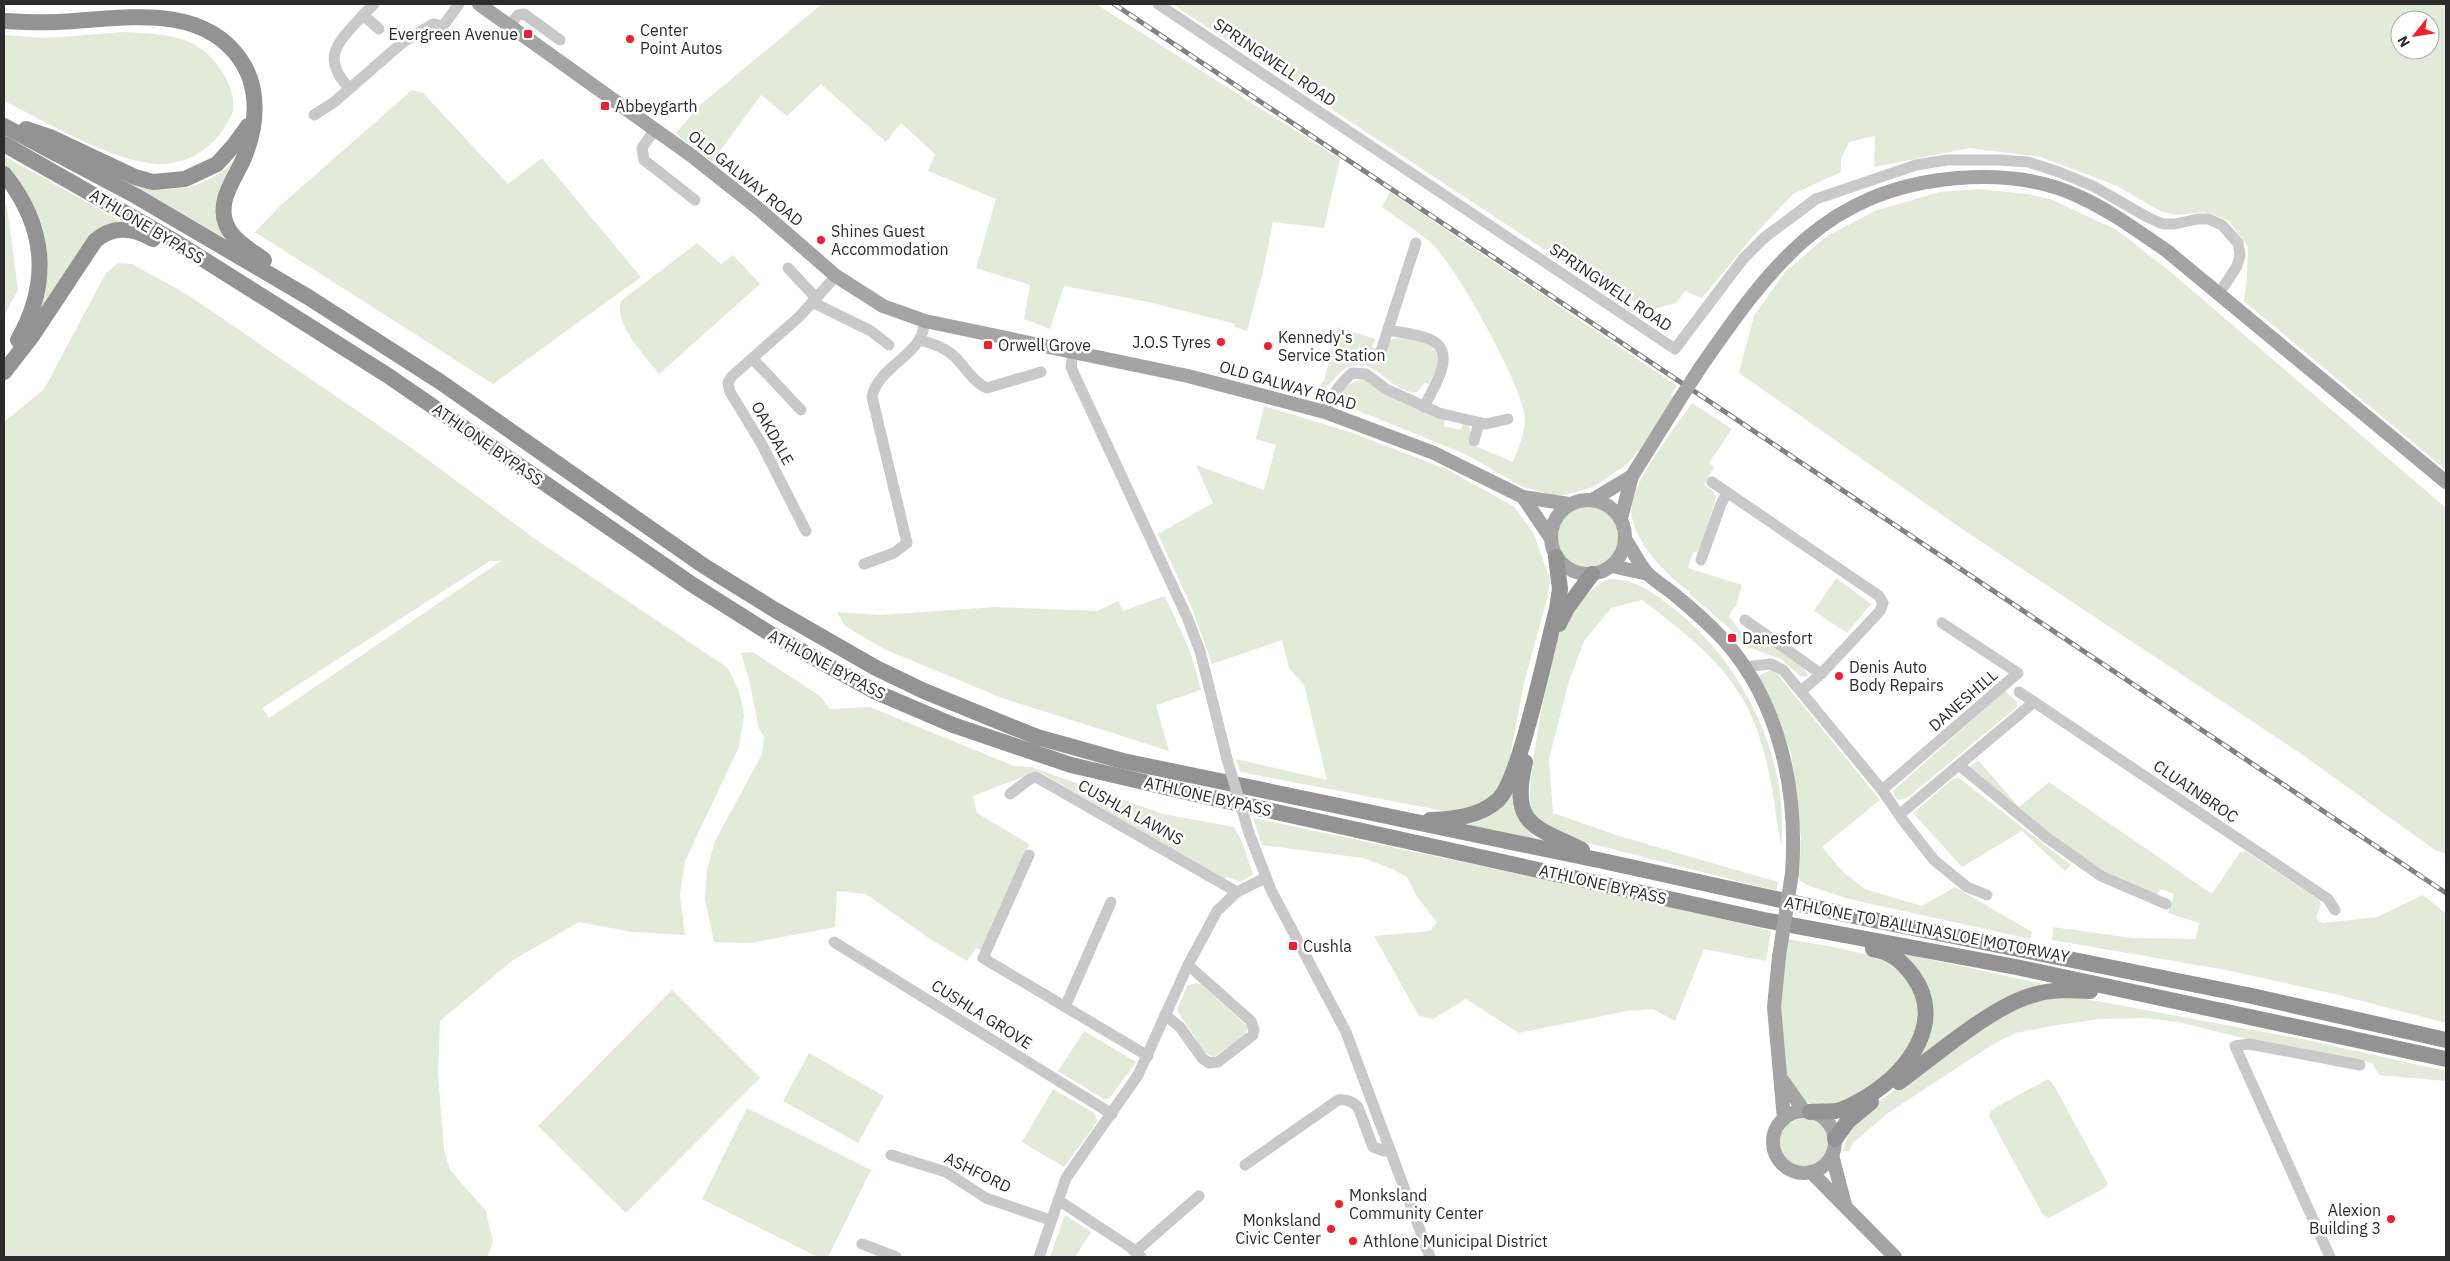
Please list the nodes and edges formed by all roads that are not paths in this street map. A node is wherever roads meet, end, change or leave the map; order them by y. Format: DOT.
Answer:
graph roads {
  1 [pos="374,4"];
  2 [pos="458,4"];
  3 [pos="478,4"];
  4 [pos="1158,4"];
  5 [pos="363,16"];
  6 [pos="4,21"];
  7 [pos="509,26"];
  8 [pos="379,29"];
  9 [pos="560,40"];
  10 [pos="349,88"];
  11 [pos="255,115"];
  12 [pos="314,115"];
  13 [pos="4,121"];
  14 [pos="4,126"];
  15 [pos="655,128"];
  16 [pos="4,144"];
  17 [pos="4,174"];
  18 [pos="695,200"];
  19 [pos="1416,243"];
  20 [pos="210,264"];
  21 [pos="788,268"];
  22 [pos="836,276"];
  23 [pos="2219,294"];
  24 [pos="308,297"];
  25 [pos="814,300"];
  26 [pos="925,320"];
  27 [pos="1388,330"];
  28 [pos="919,340"];
  29 [pos="888,345"];
  30 [pos="1381,351"];
  31 [pos="1073,352"];
  32 [pos="4,357"];
  33 [pos="753,359"];
  34 [pos="4,372"];
  35 [pos="1041,372"];
  36 [pos="1424,407"];
  37 [pos="801,410"];
  38 [pos="1325,412"];
  39 [pos="1508,419"];
  40 [pos="1479,423"];
  41 [pos="1474,441"];
  42 [pos="1632,476"];
  43 [pos="1712,482"];
  44 [pos="2446,482"];
  45 [pos="1727,493"];
  46 [pos="1523,497"];
  47 [pos="1594,500"];
  48 [pos="1569,504"];
  49 [pos="1620,518"];
  50 [pos="806,531"];
  51 [pos="1550,537"];
  52 [pos="1625,539"];
  53 [pos="1556,557"];
  54 [pos="1701,560"];
  55 [pos="864,564"];
  56 [pos="1612,566"];
  57 [pos="1592,574"];
  58 [pos="1648,574"];
  59 [pos="1745,620"];
  60 [pos="1942,623"];
  61 [pos="1744,667"];
  62 [pos="1821,674"];
  63 [pos="1801,690"];
  64 [pos="2020,692"];
  65 [pos="2034,702"];
  66 [pos="1959,765"];
  67 [pos="1882,790"];
  68 [pos="1010,794"];
  69 [pos="1898,815"];
  70 [pos="1408,821"];
  71 [pos="1029,855"];
  72 [pos="1603,861"];
  73 [pos="1265,878"];
  74 [pos="1237,892"];
  75 [pos="1987,896"];
  76 [pos="1112,902"];
  77 [pos="2166,904"];
  78 [pos="2335,910"];
  79 [pos="1764,920"];
  80 [pos="834,942"];
  81 [pos="1188,965"];
  82 [pos="2135,994"];
  83 [pos="1065,1008"];
  84 [pos="1165,1015"];
  85 [pos="2446,1040"];
  86 [pos="1148,1056"];
  87 [pos="2446,1059"];
  88 [pos="2360,1065"];
  89 [pos="1780,1076"];
  90 [pos="1807,1111"];
  91 [pos="1112,1114"];
  92 [pos="1784,1119"];
  93 [pos="1835,1138"];
  94 [pos="1390,1150"];
  95 [pos="891,1155"];
  96 [pos="1832,1155"];
  97 [pos="1244,1164"];
  98 [pos="1811,1172"];
  99 [pos="1199,1196"];
  100 [pos="1058,1200"];
  101 [pos="1846,1205"];
  102 [pos="1050,1220"];
  103 [pos="862,1244"];
  104 [pos="1138,1254"];
  105 [pos="896,1257"];
  106 [pos="1039,1257"];
  107 [pos="1430,1257"];
  108 [pos="1896,1257"];
  109 [pos="2330,1257"];
  1 -- 5 [label="street"];
  2 -- 10 [label="street"];
  3 -- 7 [label="main road, OLD GALWAY ROAD"];
  4 -- 23 [label="street, SPRINGWELL ROAD"];
  5 -- 8 [label="street"];
  5 -- 10 [label="street"];
  6 -- 11 [label="highway"];
  7 -- 9 [label="street"];
  7 -- 15 [label="main road, OLD GALWAY ROAD"];
  10 -- 12 [label="street"];
  11 -- 13 [label="highway"];
  11 -- 24 [label="highway"];
  14 -- 24 [label="highway, ATHLONE BYPASS"];
  15 -- 18 [label="street"];
  15 -- 22 [label="main road, OLD GALWAY ROAD"];
  16 -- 20 [label="highway, ATHLONE BYPASS"];
  17 -- 32 [label="highway"];
  19 -- 27 [label="street"];
  20 -- 34 [label="highway"];
  20 -- 79 [label="highway, ATHLONE BYPASS"];
  21 -- 25 [label="street"];
  22 -- 25 [label="street, OAKDALE"];
  22 -- 26 [label="main road, OLD GALWAY ROAD"];
  23 -- 42 [label="main road, bridge"];
  23 -- 44 [label="main road"];
  24 -- 70 [label="highway, ATHLONE BYPASS"];
  25 -- 29 [label="street"];
  25 -- 33 [label="street, OAKDALE"];
  26 -- 28 [label="street"];
  26 -- 31 [label="main road, OLD GALWAY ROAD"];
  27 -- 30 [label="street"];
  27 -- 36 [label="street"];
  28 -- 35 [label="street"];
  28 -- 55 [label="street"];
  31 -- 38 [label="main road, OLD GALWAY ROAD"];
  31 -- 73 [label="street, bridge"];
  33 -- 37 [label="street, OAKDALE"];
  33 -- 50 [label="street, OAKDALE"];
  36 -- 38 [label="street"];
  36 -- 40 [label="street"];
  38 -- 46 [label="main road, OLD GALWAY ROAD"];
  39 -- 40 [label="street"];
  40 -- 41 [label="street"];
  42 -- 47 [label="main road"];
  42 -- 49 [label="main road"];
  43 -- 45 [label="street"];
  45 -- 54 [label="street"];
  45 -- 62 [label="street"];
  46 -- 48 [label="main road"];
  46 -- 51 [label="main road"];
  47 -- 48 [label="main road"];
  47 -- 49 [label="main road"];
  48 -- 51 [label="main road"];
  49 -- 52 [label="main road"];
  51 -- 53 [label="main road"];
  52 -- 56 [label="main road"];
  52 -- 58 [label="main road"];
  53 -- 57 [label="main road"];
  53 -- 70 [label="highway"];
  56 -- 57 [label="main road"];
  56 -- 58 [label="main road"];
  57 -- 72 [label="highway"];
  58 -- 61 [label="main road"];
  59 -- 62 [label="street"];
  60 -- 67 [label="street, DANESHILL"];
  61 -- 63 [label="street"];
  61 -- 89 [label="main road, bridge"];
  62 -- 63 [label="street"];
  63 -- 67 [label="street"];
  64 -- 65 [label="street, CLUAINBROC"];
  65 -- 66 [label="street"];
  65 -- 78 [label="street, CLUAINBROC"];
  66 -- 69 [label="street"];
  66 -- 77 [label="street"];
  67 -- 69 [label="street"];
  68 -- 74 [label="street, CUSHLA LAWNS"];
  69 -- 75 [label="street"];
  70 -- 72 [label="highway, ATHLONE TO BALLINASLOE MOTORWAY"];
  71 -- 83 [label="street"];
  72 -- 85 [label="highway, ATHLONE TO BALLINASLOE MOTORWAY"];
  73 -- 74 [label="street"];
  73 -- 94 [label="street"];
  74 -- 81 [label="street"];
  76 -- 83 [label="street"];
  79 -- 82 [label="highway, ATHLONE TO BALLINASLOE MOTORWAY"];
  79 -- 90 [label="highway"];
  80 -- 91 [label="street, CUSHLA GROVE"];
  81 -- 84 [label="street"];
  81 -- 84 [label="street"];
  82 -- 87 [label="highway, ATHLONE TO BALLINASLOE MOTORWAY"];
  82 -- 93 [label="highway"];
  83 -- 86 [label="street"];
  84 -- 86 [label="street"];
  86 -- 91 [label="street"];
  88 -- 109 [label="street"];
  89 -- 90 [label="main road"];
  89 -- 92 [label="main road"];
  90 -- 92 [label="main road"];
  90 -- 93 [label="main road"];
  91 -- 100 [label="street"];
  92 -- 98 [label="main road"];
  93 -- 96 [label="main road"];
  94 -- 97 [label="street"];
  94 -- 107 [label="street"];
  95 -- 102 [label="street, ASHFORD"];
  96 -- 98 [label="main road"];
  96 -- 101 [label="main road"];
  98 -- 101 [label="main road"];
  99 -- 104 [label="street"];
  100 -- 102 [label="street"];
  100 -- 104 [label="street"];
  101 -- 108 [label="main road"];
  102 -- 106 [label="street"];
  103 -- 105 [label="street"];
}
